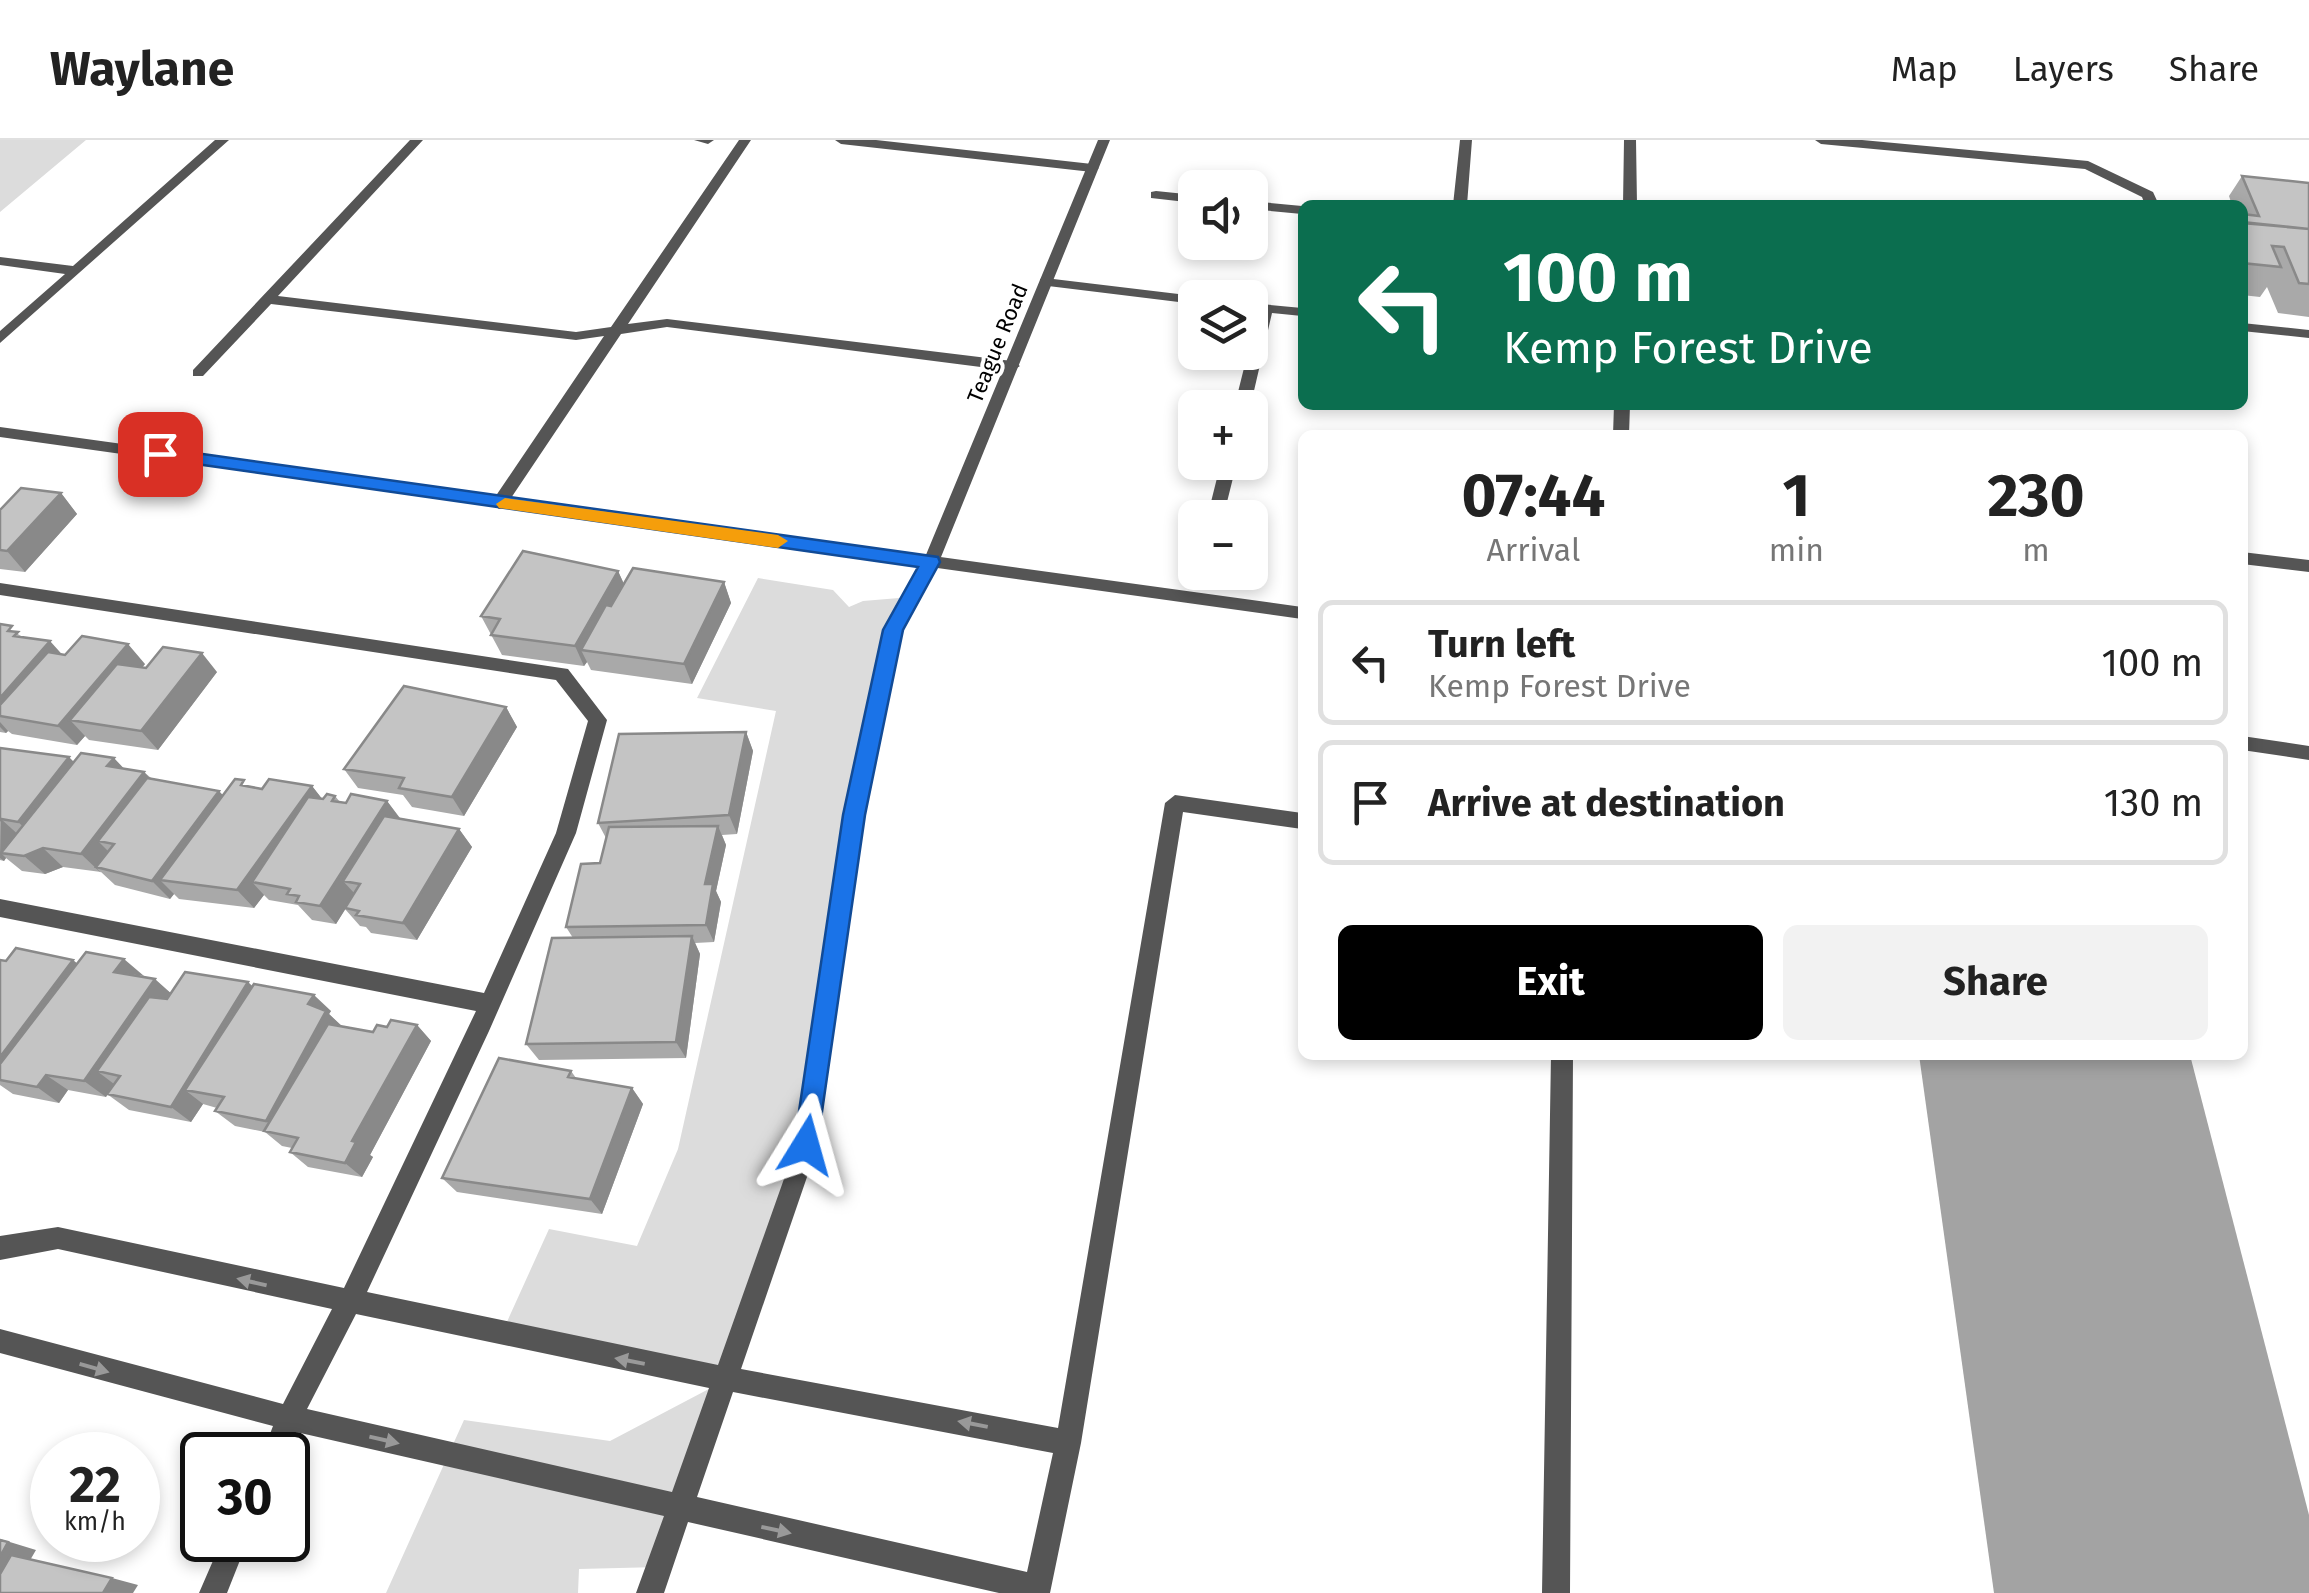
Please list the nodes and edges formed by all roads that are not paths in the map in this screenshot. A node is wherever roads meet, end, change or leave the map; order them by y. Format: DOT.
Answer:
graph roads {
  1 [pos="223,140"];
  2 [pos="417,140"];
  3 [pos="700,140"];
  4 [pos="708,140"];
  5 [pos="745,140"];
  6 [pos="840,140"];
  7 [pos="1104,140"];
  8 [pos="1466,140"];
  9 [pos="1630,140"];
  10 [pos="1821,140"];
  11 [pos="2022,140"];
  12 [pos="2026,159"];
  13 [pos="1092,168"];
  14 [pos="1156,195"];
  15 [pos="1178,197"];
  16 [pos="1460,200"];
  17 [pos="1630,200"];
  18 [pos="2150,200"];
  19 [pos="1268,207"];
  20 [pos="1298,210"];
  21 [pos="0,262"];
  22 [pos="76,271"];
  23 [pos="1046,282"];
  24 [pos="1178,298"];
  25 [pos="266,299"];
  26 [pos="1268,309"];
  27 [pos="1298,312"];
  28 [pos="2248,328"];
  29 [pos="619,331"];
  30 [pos="2309,334"];
  31 [pos="0,338"];
  32 [pos="1012,366"];
  33 [pos="198,373"];
  34 [pos="0,432"];
  35 [pos="498,503"];
  36 [pos="2248,559"];
  37 [pos="931,562"];
  38 [pos="2309,566"];
  39 [pos="0,589"];
  40 [pos="1298,612"];
  41 [pos="2248,745"];
  42 [pos="2309,753"];
  43 [pos="1298,820"];
  44 [pos="0,908"];
  45 [pos="490,1004"];
  46 [pos="1562,1060"];
  47 [pos="0,1248"];
  48 [pos="347,1303"];
  49 [pos="0,1341"];
  50 [pos="726,1380"];
  51 [pos="289,1418"];
  52 [pos="284,1432"];
  53 [pos="1068,1443"];
  54 [pos="680,1509"];
  55 [pos="225,1562"];
  56 [pos="1036,1590"];
  57 [pos="213,1593"];
  58 [pos="650,1593"];
  59 [pos="1556,1593"];
  1 -- 22 [label="street"];
  2 -- 25 [label="street"];
  3 -- 4 [label="street"];
  5 -- 29 [label="street"];
  6 -- 13 [label="street"];
  7 -- 13 [label="street, Teague Road"];
  8 -- 16 [label="street"];
  9 -- 17 [label="street"];
  10 -- 12 [label="street"];
  11 -- 12 [label="street"];
  12 -- 18 [label="street"];
  13 -- 23 [label="street, Teague Road"];
  14 -- 15 [label="street"];
  19 -- 20 [label="street"];
  21 -- 22 [label="street"];
  22 -- 31 [label="street"];
  23 -- 24 [label="street"];
  23 -- 32 [label="street, Teague Road"];
  25 -- 29 [label="street"];
  25 -- 33 [label="street"];
  26 -- 27 [label="street"];
  28 -- 30 [label="street"];
  29 -- 32 [label="street"];
  29 -- 35 [label="street"];
  32 -- 37 [label="street, Teague Road"];
  34 -- 35 [label="street"];
  35 -- 37 [label="street"];
  36 -- 38 [label="street"];
  37 -- 40 [label="street"];
  37 -- 50 [label="street, Teague Road"];
  39 -- 45 [label="street"];
  41 -- 42 [label="street"];
  43 -- 53 [label="street"];
  44 -- 45 [label="street"];
  45 -- 48 [label="street"];
  46 -- 59 [label="street"];
  48 -- 47 [label="street, one-way"];
  50 -- 48 [label="street, one-way"];
  48 -- 51 [label="street"];
  49 -- 51 [label="street, one-way"];
  53 -- 50 [label="street, one-way"];
  50 -- 54 [label="street, Teague Road"];
  51 -- 52 [label="street"];
  51 -- 54 [label="street, one-way"];
  53 -- 56 [label="street"];
  54 -- 56 [label="street, one-way"];
  54 -- 58 [label="street, Teague Road"];
  55 -- 57 [label="street"];
}
